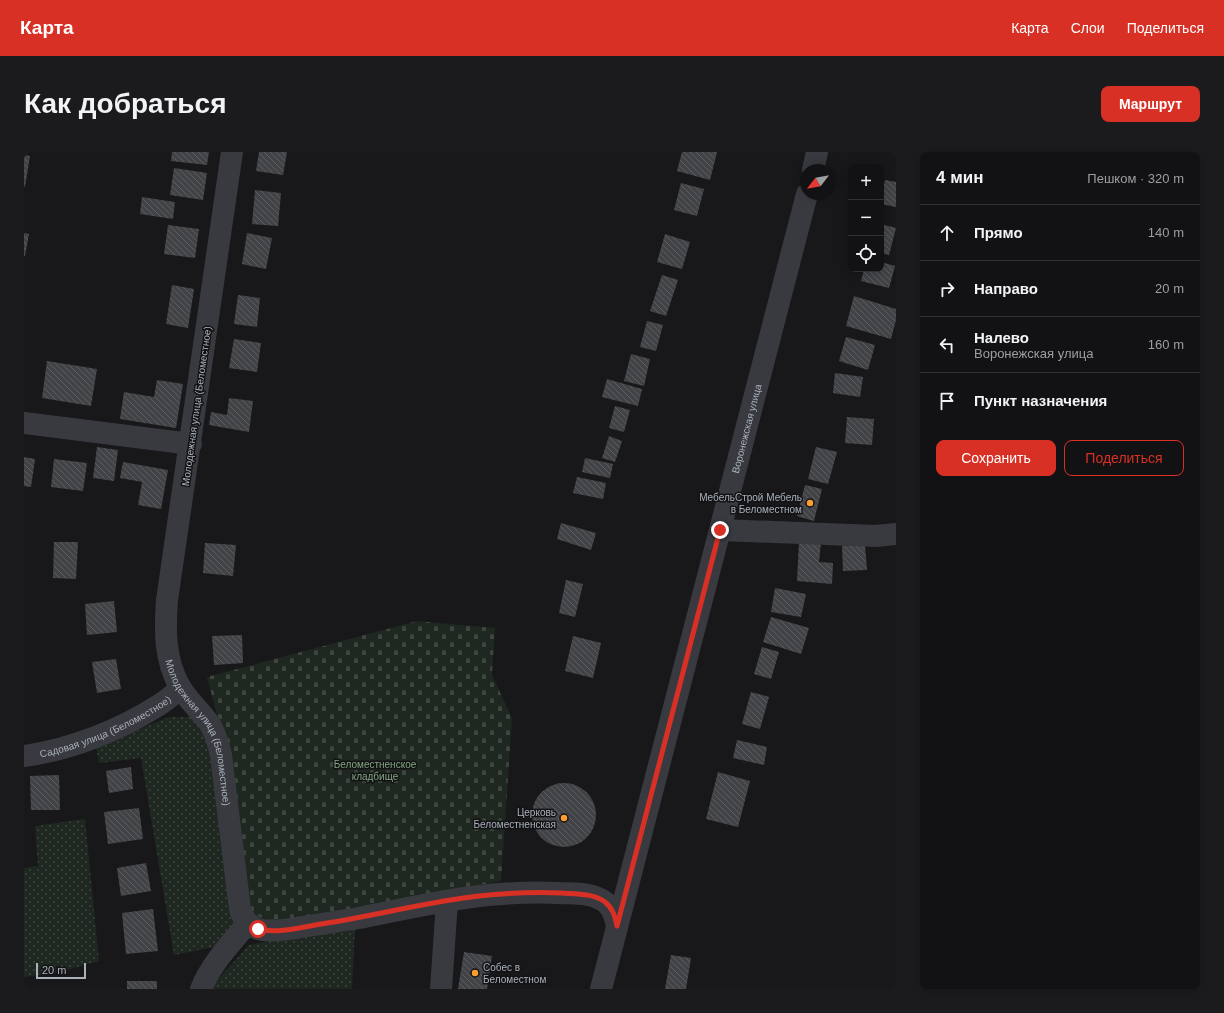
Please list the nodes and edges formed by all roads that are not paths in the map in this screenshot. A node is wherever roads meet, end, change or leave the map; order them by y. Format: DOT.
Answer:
graph roads {
  1 [pos="232,152"];
  2 [pos="817,152"];
  3 [pos="814,164"];
  4 [pos="805,200"];
  5 [pos="24,423"];
  6 [pos="191,444"];
  7 [pos="720,530"];
  8 [pos="896,534"];
  9 [pos="181,688"];
  10 [pos="24,756"];
  11 [pos="447,901"];
  12 [pos="248,923"];
  13 [pos="617,926"];
  14 [pos="201,989"];
  15 [pos="441,989"];
  16 [pos="601,989"];
  1 -- 6 [label="street, Молодежная улица (Беломестное)"];
  2 -- 3 [label="street"];
  4 -- 7 [label="street, Воронежская улица"];
  5 -- 6 [label="street"];
  6 -- 9 [label="street, Молодежная улица (Беломестное)"];
  7 -- 8 [label="street"];
  7 -- 13 [label="street, Воронежская улица"];
  9 -- 10 [label="street, Садовая улица (Беломестное)"];
  9 -- 12 [label="street, Молодежная улица (Беломестное)"];
  11 -- 12 [label="street"];
  11 -- 13 [label="street"];
  11 -- 15 [label="street"];
  12 -- 14 [label="street"];
  13 -- 16 [label="street, Воронежская улица"];
}
